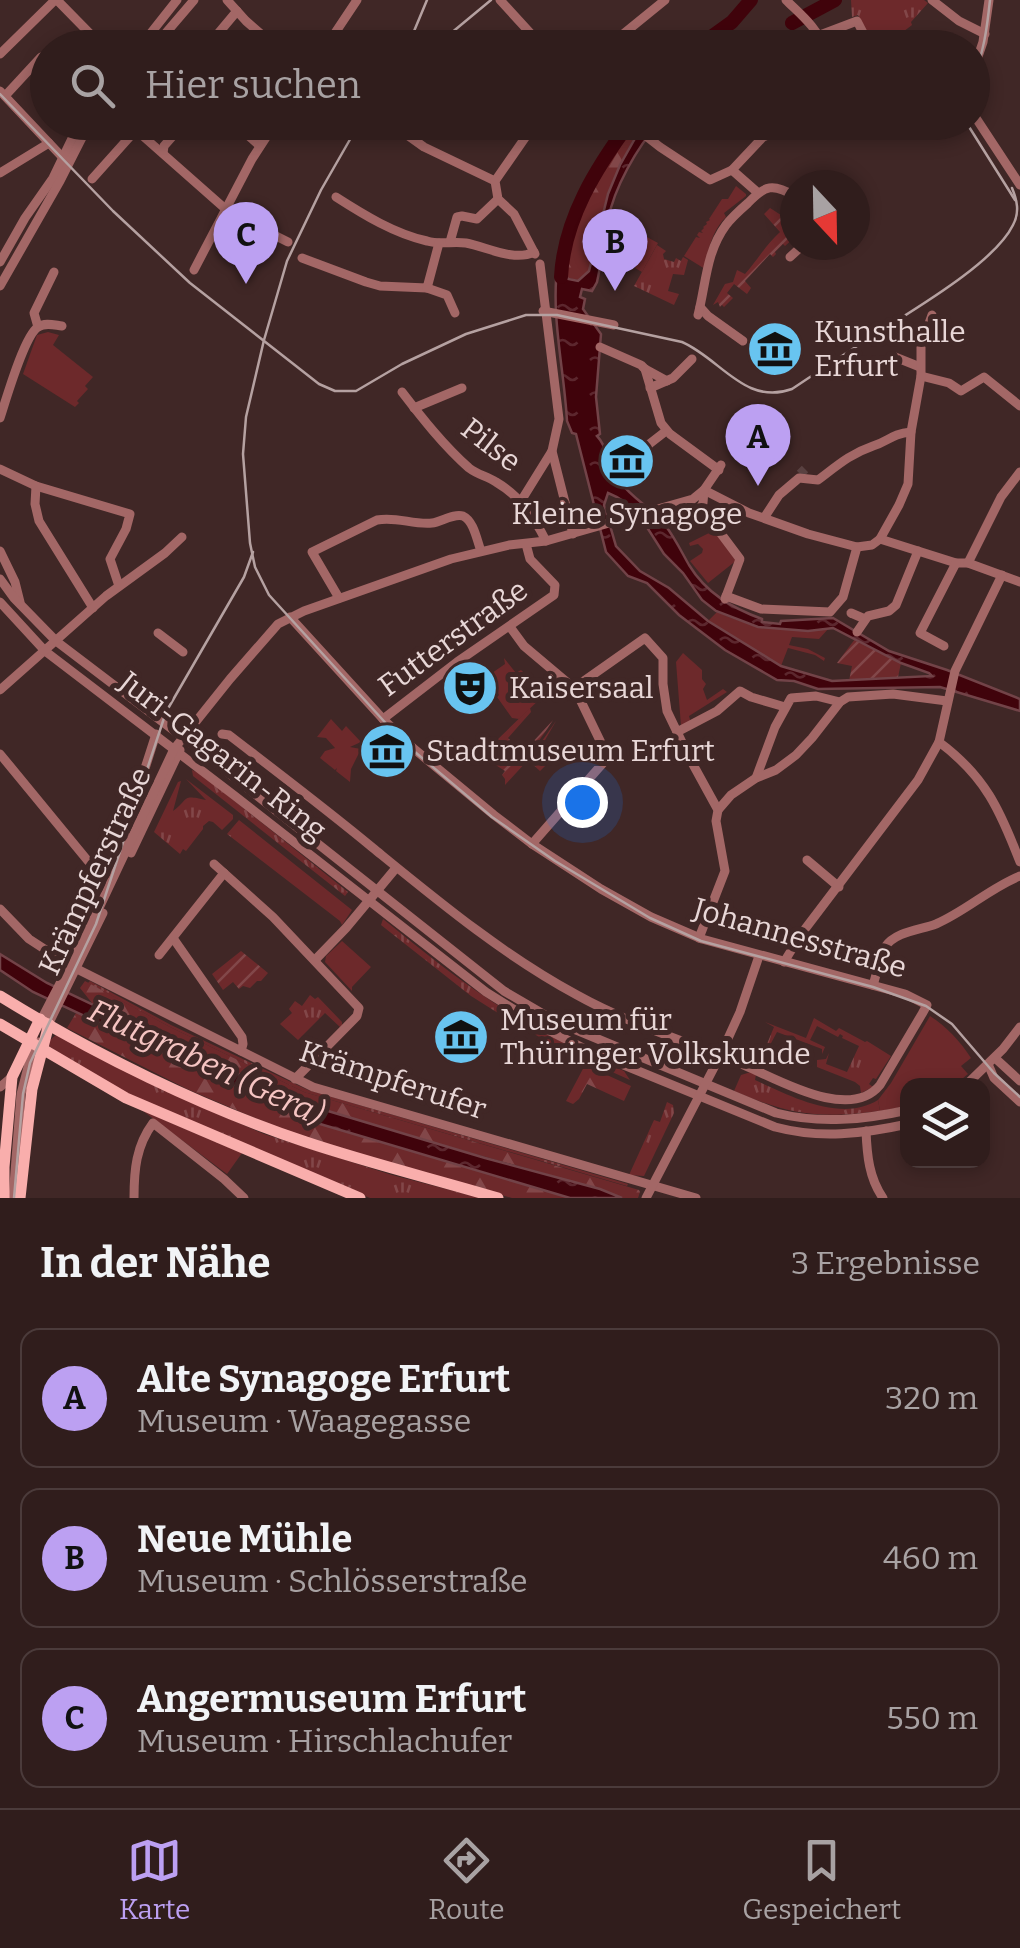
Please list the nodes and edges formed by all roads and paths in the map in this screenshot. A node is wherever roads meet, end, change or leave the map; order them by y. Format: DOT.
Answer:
graph roads {
  1 [pos="56,0"];
  2 [pos="177,0"];
  3 [pos="194,0"];
  4 [pos="227,0"];
  5 [pos="356,0"];
  6 [pos="500,0"];
  7 [pos="786,0"];
  8 [pos="932,0"];
  9 [pos="661,1"];
  10 [pos="989,1"];
  11 [pos="237,11"];
  12 [pos="86,30"];
  13 [pos="153,30"];
  14 [pos="169,30"];
  15 [pos="221,30"];
  16 [pos="258,30"];
  17 [pos="337,30"];
  18 [pos="528,30"];
  19 [pos="627,30"];
  20 [pos="816,30"];
  21 [pos="832,30"];
  22 [pos="862,30"];
  23 [pos="977,30"];
  24 [pos="985,30"];
  25 [pos="0,54"];
  26 [pos="30,67"];
  27 [pos="2,94"];
  28 [pos="30,123"];
  29 [pos="990,139"];
  30 [pos="46,140"];
  31 [pos="72,140"];
  32 [pos="77,140"];
  33 [pos="127,140"];
  34 [pos="151,140"];
  35 [pos="169,140"];
  36 [pos="253,140"];
  37 [pos="264,140"];
  38 [pos="413,140"];
  39 [pos="522,140"];
  40 [pos="650,140"];
  41 [pos="760,140"];
  42 [pos="49,143"];
  43 [pos="260,146"];
  44 [pos="162,153"];
  45 [pos="64,158"];
  46 [pos="732,170"];
  47 [pos="0,174"];
  48 [pos="92,179"];
  49 [pos="495,181"];
  50 [pos="1020,185"];
  51 [pos="780,189"];
  52 [pos="757,192"];
  53 [pos="336,198"];
  54 [pos="498,199"];
  55 [pos="225,209"];
  56 [pos="288,242"];
  57 [pos="445,243"];
  58 [pos="536,257"];
  59 [pos="302,258"];
  60 [pos="0,262"];
  61 [pos="194,270"];
  62 [pos="38,271"];
  63 [pos="0,286"];
  64 [pos="426,288"];
  65 [pos="548,309"];
  66 [pos="455,313"];
  67 [pos="932,315"];
  68 [pos="614,325"];
  69 [pos="62,326"];
  70 [pos="38,327"];
  71 [pos="743,341"];
  72 [pos="600,347"];
  73 [pos="895,356"];
  74 [pos="692,359"];
  75 [pos="645,369"];
  76 [pos="921,372"];
  77 [pos="667,381"];
  78 [pos="462,388"];
  79 [pos="650,388"];
  80 [pos="402,392"];
  81 [pos="1020,406"];
  82 [pos="414,408"];
  83 [pos="0,418"];
  84 [pos="666,431"];
  85 [pos="911,432"];
  86 [pos="552,451"];
  87 [pos="621,454"];
  88 [pos="0,469"];
  89 [pos="1020,472"];
  90 [pos="36,486"];
  91 [pos="704,490"];
  92 [pos="720,499"];
  93 [pos="521,502"];
  94 [pos="699,503"];
  95 [pos="708,516"];
  96 [pos="764,518"];
  97 [pos="716,527"];
  98 [pos="574,534"];
  99 [pos="182,537"];
  100 [pos="880,539"];
  101 [pos="546,541"];
  102 [pos="526,544"];
  103 [pos="857,547"];
  104 [pos="0,551"];
  105 [pos="480,551"];
  106 [pos="918,552"];
  107 [pos="962,563"];
  108 [pos="1002,575"];
  109 [pos="0,578"];
  110 [pos="1020,582"];
  111 [pos="120,586"];
  112 [pos="344,596"];
  113 [pos="0,602"];
  114 [pos="21,605"];
  115 [pos="93,608"];
  116 [pos="851,613"];
  117 [pos="290,617"];
  118 [pos="865,619"];
  119 [pos="510,627"];
  120 [pos="857,632"];
  121 [pos="158,634"];
  122 [pos="56,641"];
  123 [pos="944,646"];
  124 [pos="45,651"];
  125 [pos="183,652"];
  126 [pos="574,688"];
  127 [pos="0,690"];
  128 [pos="947,699"];
  129 [pos="840,702"];
  130 [pos="785,707"];
  131 [pos="383,719"];
  132 [pos="160,720"];
  133 [pos="677,732"];
  134 [pos="155,734"];
  135 [pos="222,734"];
  136 [pos="184,738"];
  137 [pos="939,742"];
  138 [pos="177,751"];
  139 [pos="0,754"];
  140 [pos="756,778"];
  141 [pos="718,810"];
  142 [pos="532,844"];
  143 [pos="807,860"];
  144 [pos="88,861"];
  145 [pos="1020,862"];
  146 [pos="214,864"];
  147 [pos="396,868"];
  148 [pos="224,873"];
  149 [pos="1020,876"];
  150 [pos="839,887"];
  151 [pos="377,891"];
  152 [pos="106,894"];
  153 [pos="368,902"];
  154 [pos="0,909"];
  155 [pos="95,932"];
  156 [pos="173,938"];
  157 [pos="699,938"];
  158 [pos="159,954"];
  159 [pos="759,956"];
  160 [pos="316,960"];
  161 [pos="784,962"];
  162 [pos="70,972"];
  163 [pos="874,985"];
  164 [pos="0,996"];
  165 [pos="927,1005"];
  166 [pos="45,1022"];
  167 [pos="0,1024"];
  168 [pos="1020,1027"];
  169 [pos="35,1046"];
  170 [pos="241,1051"];
  171 [pos="720,1056"];
  172 [pos="991,1061"];
  173 [pos="12,1076"];
  174 [pos="975,1076"];
  175 [pos="994,1078"];
  176 [pos="296,1079"];
  177 [pos="1020,1081"];
  178 [pos="706,1085"];
  179 [pos="0,1087"];
  180 [pos="700,1097"];
  181 [pos="1020,1102"];
  182 [pos="900,1111"];
  183 [pos="864,1118"];
  184 [pos="900,1126"];
  185 [pos="866,1133"];
  186 [pos="649,1192"];
  187 [pos="2,1197"];
  188 [pos="17,1198"];
  189 [pos="134,1198"];
  190 [pos="244,1198"];
  191 [pos="360,1198"];
  192 [pos="498,1198"];
  193 [pos="696,1198"];
  194 [pos="883,1198"];
  1 -- 12 [label="street"];
  1 -- 25 [label="street"];
  2 -- 13 [label="street"];
  3 -- 14 [label="street"];
  4 -- 11 [label="street"];
  5 -- 17 [label="street"];
  6 -- 18 [label="street"];
  7 -- 20 [label="street"];
  8 -- 23 [label="street"];
  9 -- 19 [label="street"];
  10 -- 24 [label="street"];
  11 -- 15 [label="street"];
  11 -- 16 [label="street"];
  21 -- 22 [label="street"];
  26 -- 27 [label="street"];
  27 -- 28 [label="street"];
  29 -- 50 [label="street"];
  30 -- 42 [label="street"];
  31 -- 45 [label="street"];
  32 -- 45 [label="street"];
  33 -- 48 [label="street"];
  34 -- 44 [label="street"];
  35 -- 44 [label="street"];
  36 -- 43 [label="street"];
  37 -- 43 [label="street"];
  38 -- 49 [label="street"];
  39 -- 49 [label="street"];
  40 -- 46 [label="street"];
  41 -- 46 [label="street"];
  42 -- 45 [label="street"];
  42 -- 47 [label="street"];
  43 -- 55 [label="street"];
  44 -- 55 [label="street"];
  45 -- 60 [label="street"];
  45 -- 63 [label="street"];
  46 -- 52 [label="street"];
  49 -- 54 [label="street"];
  51 -- 52 [label="street"];
  52 -- 71 [label="street"];
  53 -- 57 [label="street"];
  54 -- 57 [label="street"];
  54 -- 58 [label="street"];
  55 -- 56 [label="street"];
  55 -- 61 [label="street"];
  57 -- 58 [label="street"];
  57 -- 64 [label="street"];
  58 -- 65 [label="street"];
  59 -- 64 [label="street"];
  62 -- 70 [label="street"];
  64 -- 66 [label="street"];
  65 -- 68 [label="street"];
  65 -- 86 [label="street"];
  67 -- 76 [label="street"];
  69 -- 70 [label="street"];
  70 -- 83 [label="street"];
  72 -- 75 [label="street"];
  73 -- 76 [label="street"];
  74 -- 77 [label="street"];
  75 -- 77 [label="street"];
  75 -- 79 [label="street"];
  76 -- 81 [label="street"];
  76 -- 85 [label="street"];
  77 -- 79 [label="street"];
  78 -- 82 [label="street"];
  79 -- 84 [label="street"];
  80 -- 82 [label="street, Pilse"];
  82 -- 93 [label="street, Pilse"];
  84 -- 87 [label="street"];
  84 -- 91 [label="street"];
  85 -- 96 [label="street"];
  85 -- 100 [label="street"];
  86 -- 93 [label="street"];
  86 -- 98 [label="street"];
  88 -- 90 [label="street"];
  89 -- 107 [label="street"];
  90 -- 111 [label="street"];
  90 -- 115 [label="street"];
  91 -- 92 [label="street"];
  91 -- 94 [label="street"];
  92 -- 94 [label="street"];
  92 -- 96 [label="street"];
  93 -- 101 [label="street, Pilse"];
  94 -- 95 [label="street"];
  94 -- 98 [label="street"];
  96 -- 103 [label="street"];
  97 -- 103 [label="street"];
  98 -- 101 [label="street"];
  99 -- 111 [label="street"];
  100 -- 103 [label="street"];
  100 -- 106 [label="street"];
  101 -- 102 [label="street"];
  102 -- 105 [label="street"];
  102 -- 119 [label="street, Futterstraße"];
  104 -- 114 [label="street, Juri-Gagarin-Ring"];
  105 -- 112 [label="street"];
  105 -- 112 [label="street"];
  106 -- 107 [label="street"];
  106 -- 118 [label="street"];
  107 -- 108 [label="street"];
  107 -- 123 [label="street"];
  108 -- 110 [label="street"];
  108 -- 128 [label="street"];
  109 -- 114 [label="street, Juri-Gagarin-Ring"];
  111 -- 115 [label="street"];
  112 -- 117 [label="street"];
  113 -- 124 [label="street, Juri-Gagarin-Ring"];
  114 -- 122 [label="street, Juri-Gagarin-Ring"];
  115 -- 122 [label="street"];
  116 -- 118 [label="street"];
  117 -- 131 [label="street, Johannesstraße"];
  117 -- 136 [label="street, Krämpferstraße"];
  118 -- 120 [label="street"];
  119 -- 126 [label="street"];
  119 -- 131 [label="street, Futterstraße"];
  121 -- 125 [label="street"];
  122 -- 124 [label="street"];
  122 -- 132 [label="street, Juri-Gagarin-Ring"];
  124 -- 127 [label="street"];
  124 -- 134 [label="street, Juri-Gagarin-Ring"];
  126 -- 133 [label="street"];
  126 -- 142 [label="street"];
  128 -- 129 [label="street"];
  128 -- 137 [label="street"];
  129 -- 130 [label="street"];
  129 -- 140 [label="street"];
  130 -- 133 [label="street"];
  130 -- 140 [label="street"];
  131 -- 142 [label="street, Johannesstraße"];
  132 -- 134 [label="street"];
  132 -- 136 [label="street, Juri-Gagarin-Ring"];
  133 -- 141 [label="street"];
  134 -- 138 [label="street, Juri-Gagarin-Ring"];
  134 -- 152 [label="street"];
  135 -- 147 [label="street, Juri-Gagarin-Ring"];
  136 -- 138 [label="street, Krämpferstraße"];
  136 -- 151 [label="street, Juri-Gagarin-Ring"];
  137 -- 145 [label="street"];
  137 -- 150 [label="street"];
  138 -- 152 [label="street, Krämpferstraße"];
  138 -- 153 [label="street, Juri-Gagarin-Ring"];
  138 -- 155 [label="street, Krämpferstraße"];
  139 -- 144 [label="street"];
  140 -- 141 [label="street"];
  141 -- 157 [label="street"];
  142 -- 157 [label="street, Johannesstraße"];
  143 -- 150 [label="street"];
  146 -- 148 [label="street"];
  147 -- 151 [label="street"];
  147 -- 171 [label="street, Juri-Gagarin-Ring"];
  148 -- 156 [label="street"];
  148 -- 160 [label="street"];
  149 -- 163 [label="street"];
  150 -- 161 [label="street"];
  151 -- 153 [label="street"];
  151 -- 178 [label="street, Juri-Gagarin-Ring"];
  152 -- 155 [label="street"];
  152 -- 162 [label="street, Krämpferstraße"];
  153 -- 160 [label="street"];
  153 -- 180 [label="street, Juri-Gagarin-Ring"];
  154 -- 162 [label="street, Krämpferufer"];
  155 -- 162 [label="street, Krämpferstraße"];
  156 -- 158 [label="street"];
  156 -- 170 [label="street"];
  157 -- 159 [label="street, Johannesstraße"];
  159 -- 161 [label="street, Johannesstraße"];
  159 -- 171 [label="street"];
  160 -- 176 [label="street"];
  161 -- 163 [label="street, Johannesstraße"];
  162 -- 166 [label="street, Krämpferstraße"];
  162 -- 170 [label="street, Krämpferufer"];
  163 -- 165 [label="street, Johannesstraße"];
  164 -- 166 [label="main road"];
  165 -- 171 [label="street, Juri-Gagarin-Ring"];
  166 -- 169 [label="main road"];
  166 -- 192 [label="main road"];
  167 -- 169 [label="main road"];
  168 -- 172 [label="street"];
  169 -- 173 [label="main road"];
  169 -- 188 [label="main road"];
  169 -- 191 [label="main road"];
  170 -- 176 [label="street, Krämpferufer"];
  171 -- 178 [label="street"];
  172 -- 174 [label="street"];
  172 -- 175 [label="street"];
  172 -- 177 [label="street"];
  173 -- 179 [label="street"];
  173 -- 187 [label="main road"];
  174 -- 175 [label="street"];
  175 -- 181 [label="street"];
  176 -- 186 [label="street, Krämpferufer"];
  178 -- 180 [label="street"];
  178 -- 183 [label="street, Juri-Gagarin-Ring"];
  180 -- 185 [label="street, Juri-Gagarin-Ring"];
  180 -- 186 [label="street"];
  182 -- 183 [label="street, Juri-Gagarin-Ring"];
  183 -- 185 [label="street"];
  184 -- 185 [label="street, Juri-Gagarin-Ring"];
  185 -- 194 [label="street"];
  186 -- 193 [label="street, Krämpferufer"];
  189 -- 190 [label="street"];
}
